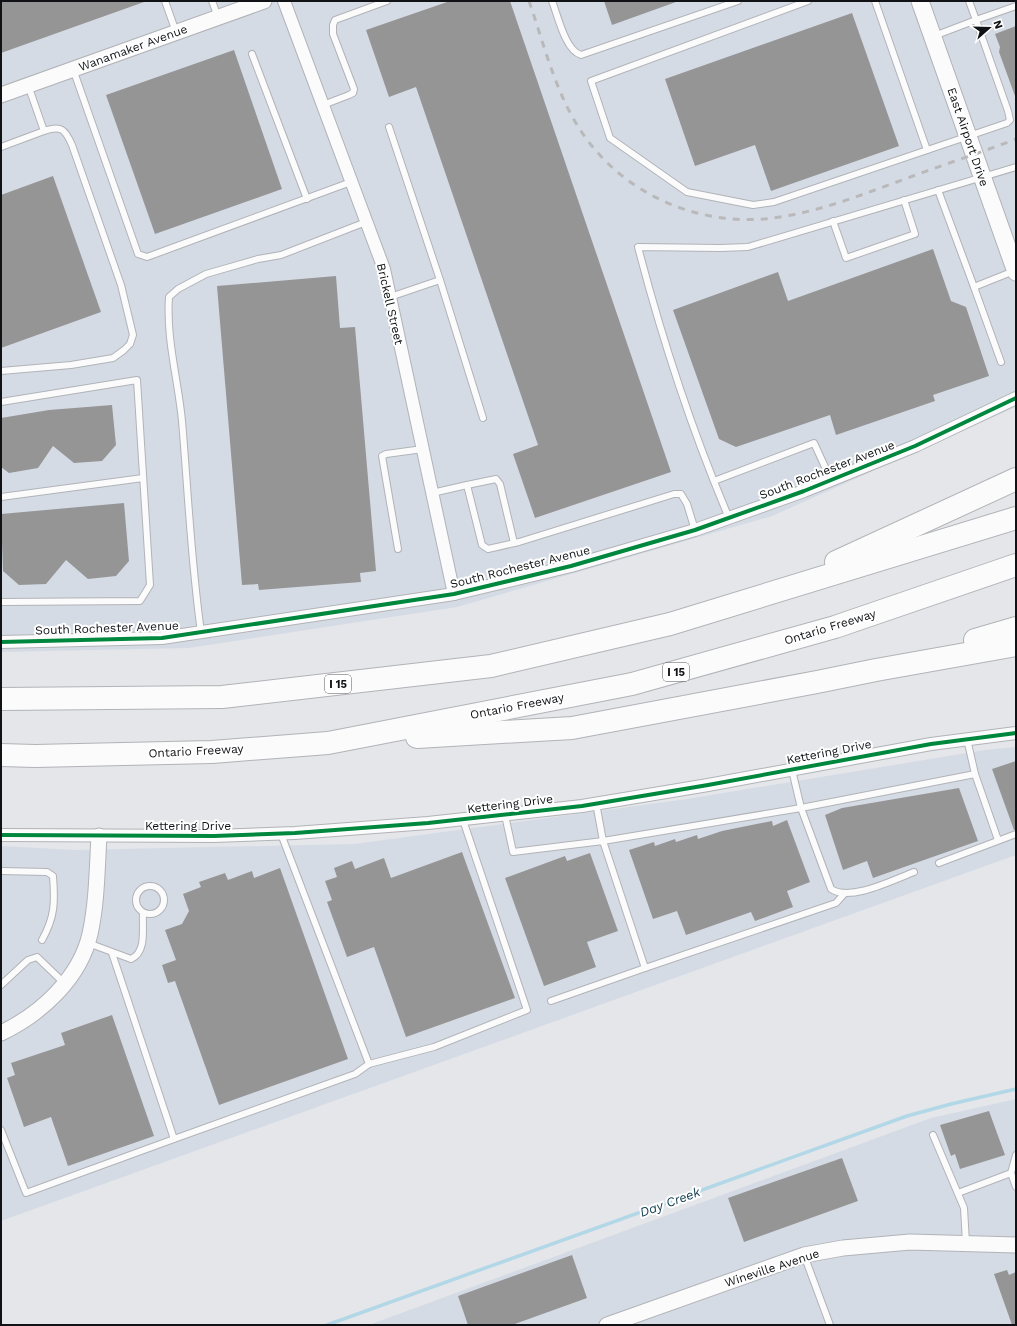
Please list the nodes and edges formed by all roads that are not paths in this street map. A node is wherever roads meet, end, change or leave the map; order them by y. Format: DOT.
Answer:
graph roads {
  1 [pos="165,1"];
  2 [pos="212,1"];
  3 [pos="264,1"];
  4 [pos="284,1"];
  5 [pos="387,1"];
  6 [pos="552,1"];
  7 [pos="738,1"];
  8 [pos="808,1"];
  9 [pos="875,1"];
  10 [pos="920,1"];
  11 [pos="969,1"];
  12 [pos="722,3"];
  13 [pos="1016,6"];
  14 [pos="218,18"];
  15 [pos="976,20"];
  16 [pos="176,32"];
  17 [pos="932,36"];
  18 [pos="252,54"];
  19 [pos="73,69"];
  20 [pos="28,85"];
  21 [pos="1,95"];
  22 [pos="323,105"];
  23 [pos="389,127"];
  24 [pos="44,131"];
  25 [pos="968,137"];
  26 [pos="1,147"];
  27 [pos="927,150"];
  28 [pos="1016,167"];
  29 [pos="982,177"];
  30 [pos="351,182"];
  31 [pos="938,190"];
  32 [pos="307,199"];
  33 [pos="904,200"];
  34 [pos="833,221"];
  35 [pos="366,222"];
  36 [pos="1016,271"];
  37 [pos="440,280"];
  38 [pos="974,287"];
  39 [pos="390,297"];
  40 [pos="1001,362"];
  41 [pos="1,371"];
  42 [pos="1016,398"];
  43 [pos="1,402"];
  44 [pos="483,418"];
  45 [pos="422,449"];
  46 [pos="143,478"];
  47 [pos="1016,479"];
  48 [pos="831,480"];
  49 [pos="714,481"];
  50 [pos="467,485"];
  51 [pos="432,493"];
  52 [pos="1,496"];
  53 [pos="729,518"];
  54 [pos="1016,518"];
  55 [pos="695,530"];
  56 [pos="514,543"];
  57 [pos="398,549"];
  58 [pos="1016,565"];
  59 [pos="454,594"];
  60 [pos="755,599"];
  61 [pos="1,602"];
  62 [pos="1016,628"];
  63 [pos="201,632"];
  64 [pos="1,642"];
  65 [pos="1016,645"];
  66 [pos="876,670"];
  67 [pos="1,699"];
  68 [pos="1016,733"];
  69 [pos="967,739"];
  70 [pos="328,743"];
  71 [pos="1,755"];
  72 [pos="792,770"];
  73 [pos="975,774"];
  74 [pos="596,803"];
  75 [pos="801,808"];
  76 [pos="505,815"];
  77 [pos="463,820"];
  78 [pos="281,834"];
  79 [pos="1016,834"];
  80 [pos="1,835"];
  81 [pos="99,836"];
  82 [pos="998,840"];
  83 [pos="603,841"];
  84 [pos="939,863"];
  85 [pos="1,871"];
  86 [pos="914,872"];
  87 [pos="845,893"];
  88 [pos="143,913"];
  89 [pos="42,940"];
  90 [pos="87,942"];
  91 [pos="112,953"];
  92 [pos="645,968"];
  93 [pos="64,983"];
  94 [pos="1,985"];
  95 [pos="552,1001"];
  96 [pos="1,1033"];
  97 [pos="369,1064"];
  98 [pos="1,1130"];
  99 [pos="933,1135"];
  100 [pos="174,1139"];
  101 [pos="1016,1155"];
  102 [pos="1011,1173"];
  103 [pos="1016,1187"];
  104 [pos="958,1193"];
  105 [pos="966,1243"];
  106 [pos="1016,1245"];
  107 [pos="804,1255"];
  108 [pos="607,1325"];
  109 [pos="830,1325"];
  1 -- 16 [label="lane"];
  2 -- 14 [label="lane"];
  3 -- 14 [label="street, Wanamaker Avenue"];
  4 -- 22 [label="street, Brickell Street"];
  5 -- 22 [label="lane"];
  6 -- 12 [label="lane"];
  7 -- 12 [label="lane"];
  8 -- 27 [label="lane"];
  9 -- 27 [label="lane"];
  10 -- 17 [label="main road, East Airport Drive"];
  11 -- 15 [label="lane"];
  13 -- 15 [label="lane"];
  14 -- 16 [label="street, Wanamaker Avenue"];
  15 -- 17 [label="lane"];
  15 -- 25 [label="lane"];
  16 -- 19 [label="street, Wanamaker Avenue"];
  17 -- 25 [label="main road, East Airport Drive"];
  18 -- 32 [label="lane"];
  19 -- 20 [label="street, Wanamaker Avenue"];
  19 -- 32 [label="lane"];
  20 -- 21 [label="street, Wanamaker Avenue"];
  20 -- 24 [label="lane"];
  22 -- 30 [label="street, Brickell Street"];
  23 -- 37 [label="lane"];
  24 -- 26 [label="lane"];
  24 -- 41 [label="lane"];
  25 -- 27 [label="lane"];
  25 -- 29 [label="main road, East Airport Drive"];
  28 -- 29 [label="lane"];
  29 -- 31 [label="lane"];
  29 -- 36 [label="main road, East Airport Drive"];
  30 -- 32 [label="lane"];
  30 -- 35 [label="street, Brickell Street"];
  31 -- 33 [label="lane"];
  31 -- 38 [label="lane"];
  33 -- 34 [label="lane"];
  33 -- 34 [label="lane"];
  34 -- 49 [label="lane"];
  35 -- 39 [label="street, Brickell Street"];
  35 -- 63 [label="lane"];
  36 -- 38 [label="lane"];
  37 -- 39 [label="lane"];
  37 -- 44 [label="lane"];
  38 -- 40 [label="lane"];
  39 -- 45 [label="street, Brickell Street"];
  42 -- 48 [label="street, South Rochester Avenue"];
  43 -- 46 [label="lane"];
  45 -- 51 [label="street, Brickell Street"];
  45 -- 57 [label="lane"];
  46 -- 52 [label="lane"];
  46 -- 61 [label="lane"];
  47 -- 60 [label="highway"];
  48 -- 49 [label="lane"];
  48 -- 53 [label="street, South Rochester Avenue"];
  49 -- 53 [label="lane"];
  50 -- 51 [label="lane"];
  50 -- 56 [label="lane"];
  50 -- 56 [label="lane"];
  51 -- 59 [label="street, Brickell Street"];
  53 -- 55 [label="street, South Rochester Avenue"];
  54 -- 60 [label="highway, I 15"];
  55 -- 56 [label="lane"];
  55 -- 59 [label="street, South Rochester Avenue"];
  58 -- 70 [label="highway, Ontario Freeway / I 15"];
  59 -- 63 [label="street, South Rochester Avenue"];
  60 -- 67 [label="highway, I 15"];
  62 -- 66 [label="highway"];
  63 -- 64 [label="street, South Rochester Avenue"];
  65 -- 66 [label="highway"];
  66 -- 70 [label="highway"];
  68 -- 69 [label="street, Kettering Drive"];
  69 -- 72 [label="street, Kettering Drive"];
  69 -- 73 [label="lane"];
  70 -- 71 [label="highway, Ontario Freeway / I 15"];
  72 -- 74 [label="street, Kettering Drive"];
  72 -- 75 [label="lane"];
  73 -- 75 [label="lane"];
  73 -- 82 [label="lane"];
  74 -- 76 [label="street, Kettering Drive"];
  74 -- 83 [label="lane"];
  75 -- 83 [label="lane"];
  75 -- 87 [label="lane"];
  76 -- 77 [label="street, Kettering Drive"];
  76 -- 83 [label="lane"];
  77 -- 78 [label="street, Kettering Drive"];
  77 -- 97 [label="lane"];
  78 -- 81 [label="street, Kettering Drive"];
  78 -- 97 [label="lane"];
  79 -- 82 [label="lane"];
  80 -- 81 [label="street, Kettering Drive"];
  81 -- 90 [label="street"];
  82 -- 84 [label="lane"];
  83 -- 92 [label="lane"];
  85 -- 89 [label="lane"];
  86 -- 87 [label="lane"];
  87 -- 92 [label="lane"];
  88 -- 88 [label="lane"];
  88 -- 91 [label="lane"];
  90 -- 91 [label="lane"];
  90 -- 93 [label="street"];
  91 -- 100 [label="lane"];
  92 -- 95 [label="lane"];
  93 -- 94 [label="lane"];
  93 -- 96 [label="street"];
  97 -- 100 [label="lane"];
  98 -- 100 [label="lane"];
  99 -- 104 [label="lane"];
  101 -- 102 [label="lane"];
  102 -- 103 [label="lane"];
  102 -- 104 [label="lane"];
  104 -- 105 [label="lane"];
  105 -- 106 [label="street, Wineville Avenue"];
  105 -- 107 [label="street, Wineville Avenue"];
  107 -- 108 [label="street, Wineville Avenue"];
  107 -- 109 [label="lane"];
}
